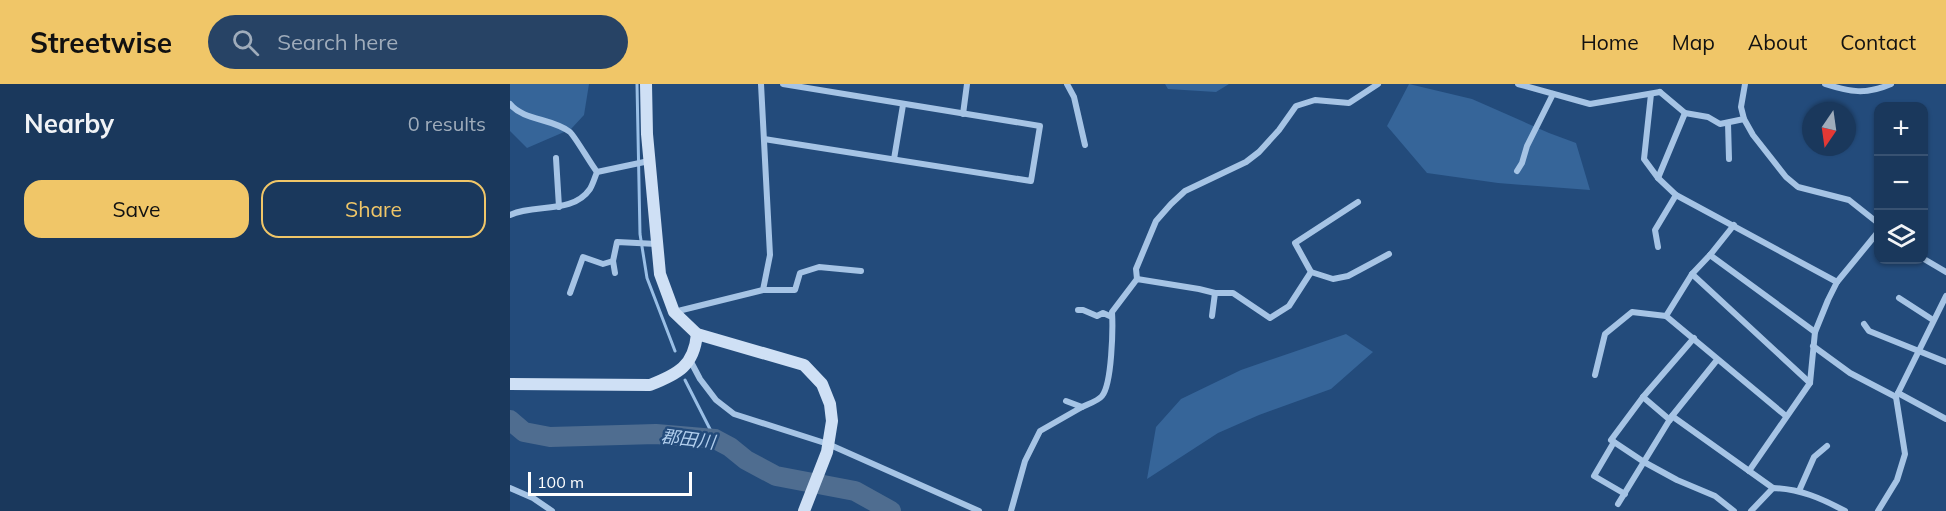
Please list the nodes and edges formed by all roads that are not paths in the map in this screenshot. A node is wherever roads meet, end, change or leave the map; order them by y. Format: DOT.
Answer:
graph roads {
  1 [pos="646,84"];
  2 [pos="761,84"];
  3 [pos="783,84"];
  4 [pos="967,84"];
  5 [pos="1067,84"];
  6 [pos="1378,84"];
  7 [pos="1518,84"];
  8 [pos="1662,84"];
  9 [pos="1745,84"];
  10 [pos="1825,84"];
  11 [pos="1891,84"];
  12 [pos="1660,92"];
  13 [pos="1553,94"];
  14 [pos="1651,94"];
  15 [pos="510,104"];
  16 [pos="903,105"];
  17 [pos="1685,113"];
  18 [pos="963,114"];
  19 [pos="1744,119"];
  20 [pos="1728,123"];
  21 [pos="764,139"];
  22 [pos="1085,145"];
  23 [pos="556,158"];
  24 [pos="894,159"];
  25 [pos="1729,159"];
  26 [pos="646,162"];
  27 [pos="1517,171"];
  28 [pos="597,172"];
  29 [pos="1658,178"];
  30 [pos="1676,195"];
  31 [pos="1358,202"];
  32 [pos="559,207"];
  33 [pos="510,215"];
  34 [pos="1874,219"];
  35 [pos="1734,225"];
  36 [pos="1874,237"];
  37 [pos="653,243"];
  38 [pos="1658,247"];
  39 [pos="1389,254"];
  40 [pos="1710,255"];
  41 [pos="613,261"];
  42 [pos="1928,263"];
  43 [pos="861,271"];
  44 [pos="1311,272"];
  45 [pos="1946,272"];
  46 [pos="615,273"];
  47 [pos="1692,274"];
  48 [pos="1137,279"];
  49 [pos="1837,282"];
  50 [pos="764,290"];
  51 [pos="570,293"];
  52 [pos="1215,293"];
  53 [pos="1946,296"];
  54 [pos="1899,298"];
  55 [pos="1078,310"];
  56 [pos="674,312"];
  57 [pos="1212,316"];
  58 [pos="1666,316"];
  59 [pos="1112,317"];
  60 [pos="1933,320"];
  61 [pos="1864,324"];
  62 [pos="1815,332"];
  63 [pos="697,334"];
  64 [pos="1694,338"];
  65 [pos="1813,346"];
  66 [pos="1918,352"];
  67 [pos="690,360"];
  68 [pos="1717,360"];
  69 [pos="1946,362"];
  70 [pos="1595,375"];
  71 [pos="1810,383"];
  72 [pos="510,384"];
  73 [pos="1897,395"];
  74 [pos="1643,397"];
  75 [pos="1066,401"];
  76 [pos="1082,407"];
  77 [pos="1786,416"];
  78 [pos="1671,418"];
  79 [pos="1946,419"];
  80 [pos="1614,442"];
  81 [pos="1827,446"];
  82 [pos="827,448"];
  83 [pos="1644,462"];
  84 [pos="1749,471"];
  85 [pos="510,488"];
  86 [pos="1773,488"];
  87 [pos="1799,491"];
  88 [pos="1625,494"];
  89 [pos="1618,504"];
  90 [pos="552,511"];
  91 [pos="804,511"];
  92 [pos="979,511"];
  93 [pos="1011,511"];
  94 [pos="1734,511"];
  95 [pos="1751,511"];
  96 [pos="1845,511"];
  97 [pos="1878,511"];
  1 -- 26 [label="street"];
  2 -- 21 [label="street"];
  3 -- 16 [label="street"];
  4 -- 18 [label="street"];
  5 -- 22 [label="street"];
  6 -- 48 [label="street"];
  7 -- 13 [label="street"];
  8 -- 12 [label="street"];
  9 -- 19 [label="street"];
  10 -- 11 [label="street"];
  12 -- 14 [label="street"];
  12 -- 17 [label="street"];
  13 -- 14 [label="street"];
  13 -- 27 [label="street"];
  14 -- 29 [label="street"];
  15 -- 28 [label="street"];
  16 -- 18 [label="street"];
  16 -- 24 [label="street"];
  17 -- 20 [label="street"];
  17 -- 29 [label="street"];
  18 -- 24 [label="street"];
  19 -- 20 [label="street"];
  19 -- 34 [label="street"];
  20 -- 25 [label="street"];
  21 -- 24 [label="street"];
  21 -- 50 [label="street"];
  23 -- 32 [label="street"];
  26 -- 28 [label="street"];
  26 -- 37 [label="street"];
  28 -- 32 [label="street"];
  29 -- 30 [label="street"];
  30 -- 35 [label="street"];
  30 -- 38 [label="street"];
  31 -- 44 [label="street"];
  32 -- 33 [label="street"];
  35 -- 40 [label="street"];
  35 -- 49 [label="street"];
  36 -- 49 [label="street"];
  37 -- 41 [label="street"];
  37 -- 56 [label="street"];
  39 -- 44 [label="street"];
  40 -- 47 [label="street"];
  40 -- 62 [label="street"];
  41 -- 46 [label="street"];
  41 -- 51 [label="street"];
  42 -- 45 [label="street"];
  43 -- 50 [label="street"];
  44 -- 52 [label="street"];
  47 -- 58 [label="street"];
  47 -- 71 [label="street"];
  48 -- 52 [label="street"];
  48 -- 59 [label="street"];
  49 -- 62 [label="street"];
  50 -- 56 [label="street"];
  52 -- 57 [label="street"];
  53 -- 60 [label="street"];
  54 -- 60 [label="street"];
  55 -- 59 [label="street"];
  56 -- 63 [label="street"];
  58 -- 64 [label="street"];
  58 -- 70 [label="street"];
  59 -- 76 [label="street"];
  60 -- 66 [label="street"];
  61 -- 66 [label="street"];
  62 -- 65 [label="street"];
  63 -- 67 [label="street"];
  63 -- 82 [label="street"];
  64 -- 68 [label="street"];
  64 -- 74 [label="street"];
  65 -- 71 [label="street"];
  65 -- 73 [label="street"];
  66 -- 69 [label="street"];
  66 -- 73 [label="street"];
  67 -- 72 [label="street"];
  67 -- 82 [label="street"];
  68 -- 77 [label="street"];
  68 -- 78 [label="street"];
  71 -- 77 [label="street"];
  73 -- 79 [label="street"];
  73 -- 97 [label="street"];
  74 -- 78 [label="street"];
  74 -- 80 [label="street"];
  75 -- 76 [label="street"];
  76 -- 93 [label="street"];
  77 -- 84 [label="street"];
  78 -- 83 [label="street"];
  78 -- 84 [label="street"];
  80 -- 83 [label="street"];
  80 -- 88 [label="street"];
  81 -- 87 [label="street"];
  82 -- 91 [label="street"];
  82 -- 92 [label="street"];
  83 -- 88 [label="street"];
  83 -- 94 [label="street"];
  84 -- 86 [label="street"];
  85 -- 90 [label="street"];
  86 -- 87 [label="street"];
  86 -- 95 [label="street"];
  87 -- 96 [label="street"];
  88 -- 89 [label="street"];
}
